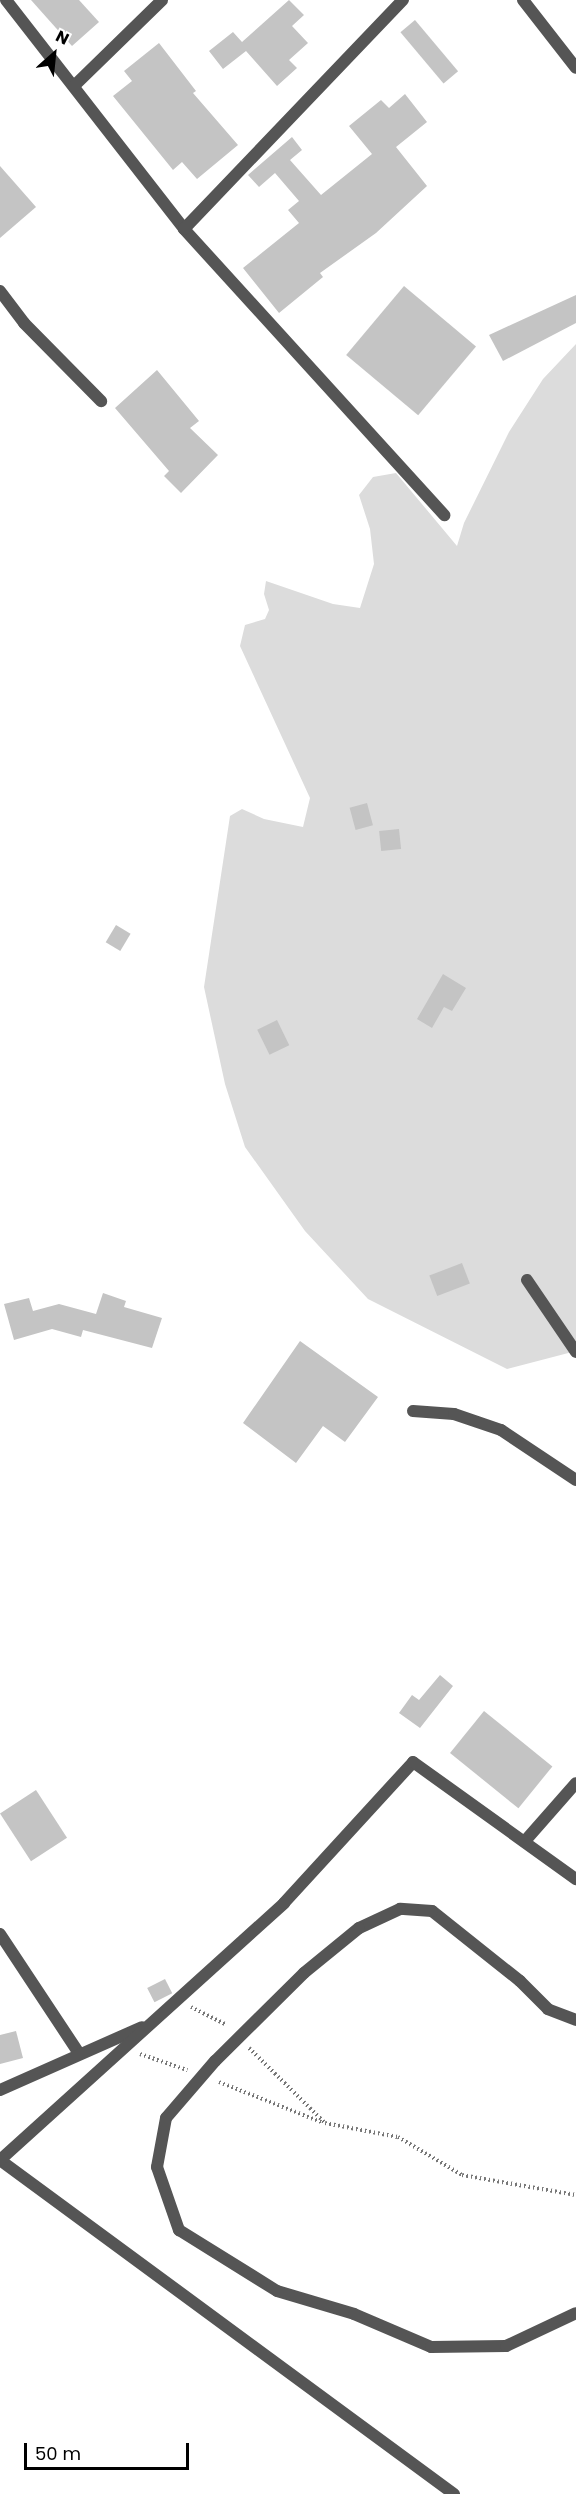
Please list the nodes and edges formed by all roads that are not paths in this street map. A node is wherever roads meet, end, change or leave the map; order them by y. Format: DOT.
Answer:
graph roads {
  1 [pos="6,0"];
  2 [pos="162,0"];
  3 [pos="403,0"];
  4 [pos="523,0"];
  5 [pos="576,68"];
  6 [pos="74,86"];
  7 [pos="184,229"];
  8 [pos="0,291"];
  9 [pos="101,401"];
  10 [pos="444,515"];
  11 [pos="527,1280"];
  12 [pos="576,1352"];
  13 [pos="413,1411"];
  14 [pos="576,1480"];
  15 [pos="576,1783"];
  16 [pos="525,1841"];
  17 [pos="576,1879"];
  18 [pos="0,1934"];
  19 [pos="576,2020"];
  20 [pos="151,2023"];
  21 [pos="78,2052"];
  22 [pos="0,2090"];
  23 [pos="576,2313"];
  24 [pos="454,2494"];
  1 -- 6 [label="street"];
  2 -- 6 [label="street"];
  3 -- 7 [label="street"];
  4 -- 5 [label="street"];
  6 -- 7 [label="street"];
  7 -- 10 [label="street"];
  8 -- 9 [label="street"];
  11 -- 12 [label="street"];
  13 -- 14 [label="street"];
  15 -- 16 [label="street"];
  16 -- 17 [label="street"];
  16 -- 20 [label="street"];
  18 -- 21 [label="street"];
  19 -- 23 [label="street"];
  20 -- 21 [label="street"];
  20 -- 24 [label="street"];
  21 -- 22 [label="street"];
}
